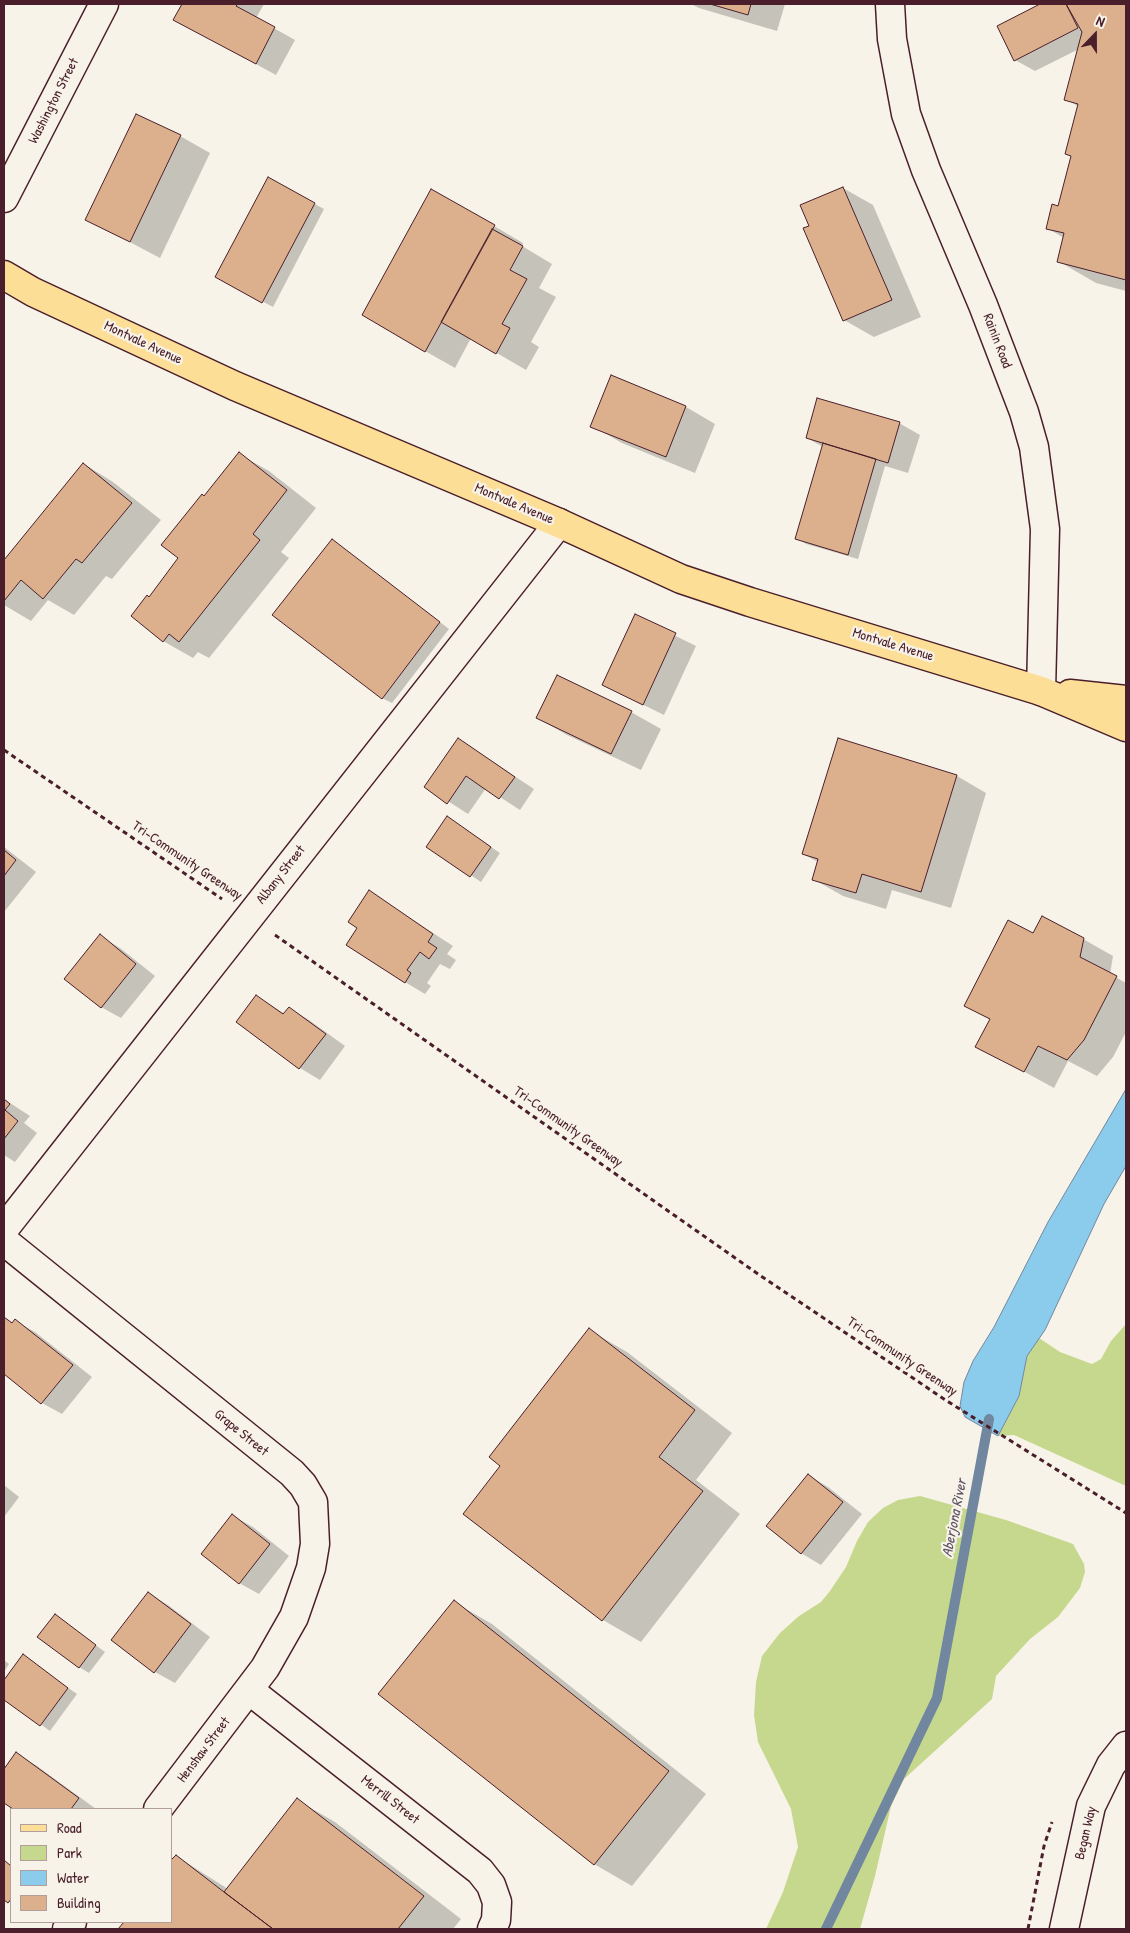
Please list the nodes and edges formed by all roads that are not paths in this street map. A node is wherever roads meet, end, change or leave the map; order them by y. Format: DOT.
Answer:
graph roads {
  1 [pos="104,4"];
  2 [pos="890,4"];
  3 [pos="4,198"];
  4 [pos="4,275"];
  5 [pos="559,523"];
  6 [pos="1041,690"];
  7 [pos="1126,700"];
  8 [pos="1126,727"];
  9 [pos="4,1229"];
  10 [pos="4,1241"];
  11 [pos="249,1690"];
  12 [pos="1126,1746"];
  13 [pos="159,1808"];
  14 [pos="492,1929"];
  15 [pos="1064,1929"];
  1 -- 3 [label="street, Washington Street"];
  2 -- 6 [label="street, Rainin Road"];
  4 -- 5 [label="main road, Montvale Avenue"];
  5 -- 6 [label="main road, Montvale Avenue"];
  5 -- 9 [label="street, Albany Street"];
  6 -- 7 [label="main road, Montvale Avenue"];
  6 -- 8 [label="main road, Montvale Avenue"];
  10 -- 11 [label="street, Grape Street"];
  11 -- 13 [label="street, Henshaw Street"];
  11 -- 14 [label="street, Merrill Street"];
  12 -- 15 [label="street, Began Way"];
}
